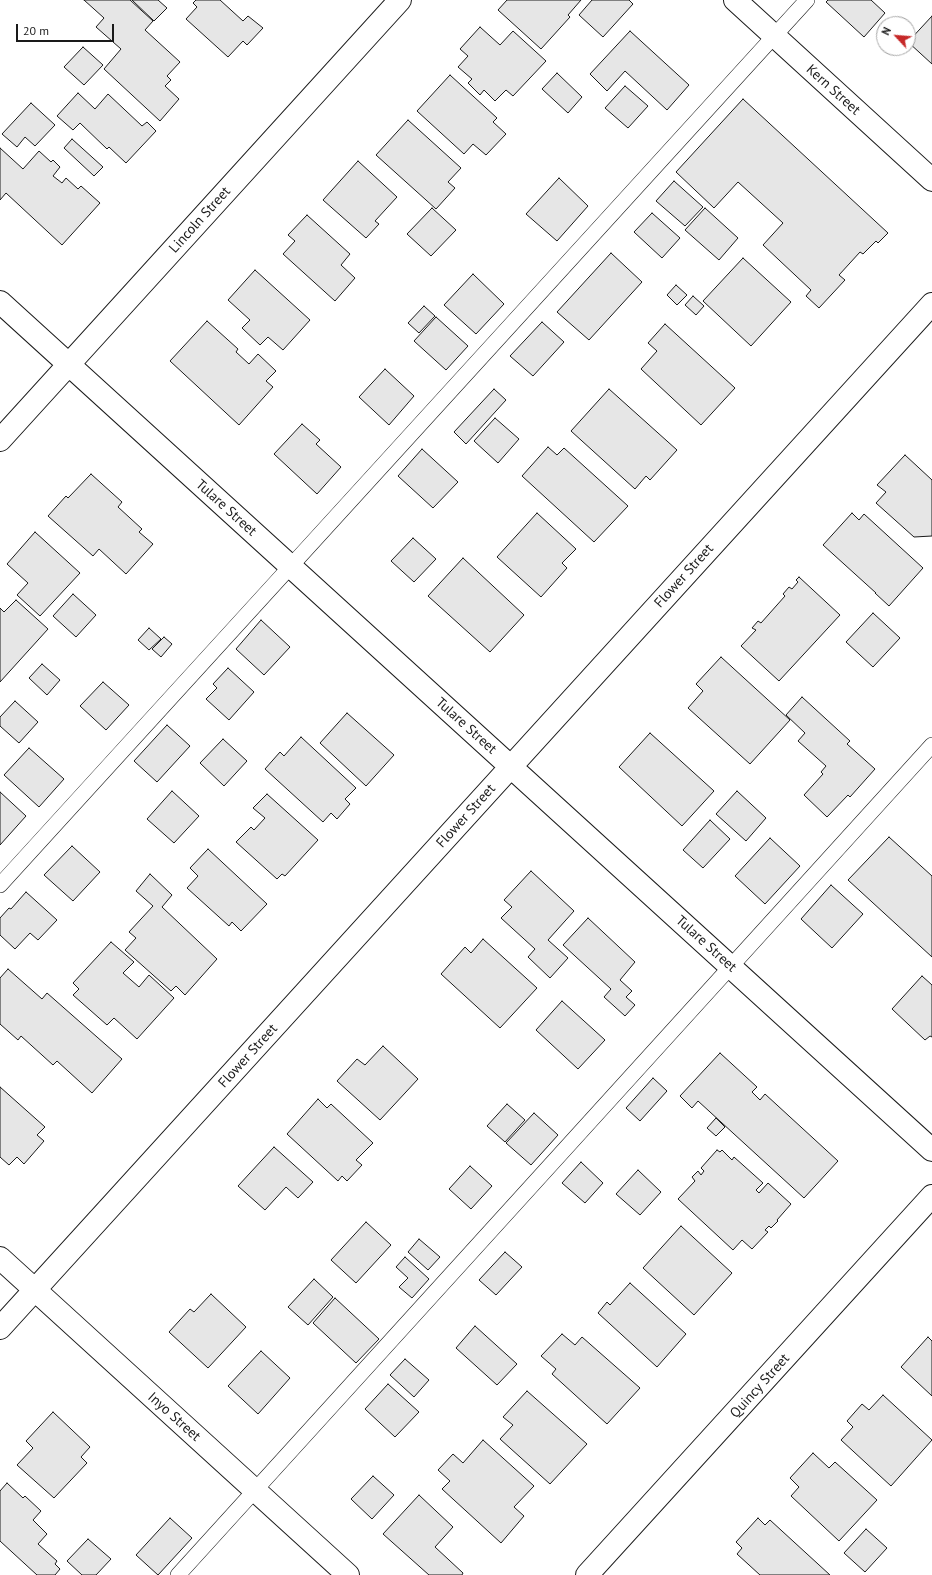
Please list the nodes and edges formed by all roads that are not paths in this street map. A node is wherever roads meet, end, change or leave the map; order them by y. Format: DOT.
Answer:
graph roads {
  1 [pos="400,0"];
  2 [pos="735,0"];
  3 [pos="807,0"];
  4 [pos="775,36"];
  5 [pos="932,180"];
  6 [pos="0,302"];
  7 [pos="932,304"];
  8 [pos="69,364"];
  9 [pos="0,440"];
  10 [pos="290,566"];
  11 [pos="932,745"];
  12 [pos="511,767"];
  13 [pos="0,885"];
  14 [pos="731,967"];
  15 [pos="932,1150"];
  16 [pos="932,1196"];
  17 [pos="0,1258"];
  18 [pos="35,1290"];
  19 [pos="0,1328"];
  20 [pos="255,1491"];
  21 [pos="178,1575"];
  22 [pos="348,1575"];
  23 [pos="587,1575"];
  1 -- 8 [label="street, Lincoln Street"];
  2 -- 4 [label="street, Kern Street"];
  3 -- 4 [label="lane"];
  4 -- 5 [label="street, Kern Street"];
  4 -- 10 [label="lane"];
  6 -- 8 [label="street, Tulare Street"];
  7 -- 12 [label="street, Flower Street"];
  8 -- 9 [label="street, Lincoln Street"];
  8 -- 10 [label="street, Tulare Street"];
  10 -- 12 [label="street, Tulare Street"];
  10 -- 13 [label="lane"];
  11 -- 14 [label="lane"];
  12 -- 14 [label="street, Tulare Street"];
  12 -- 18 [label="street, Flower Street"];
  14 -- 15 [label="street, Tulare Street"];
  14 -- 20 [label="lane"];
  16 -- 23 [label="street, Quincy Street"];
  17 -- 18 [label="street, Inyo Street"];
  18 -- 19 [label="street, Flower Street"];
  18 -- 20 [label="street, Inyo Street"];
  20 -- 21 [label="lane"];
  20 -- 22 [label="street, Inyo Street"];
}
